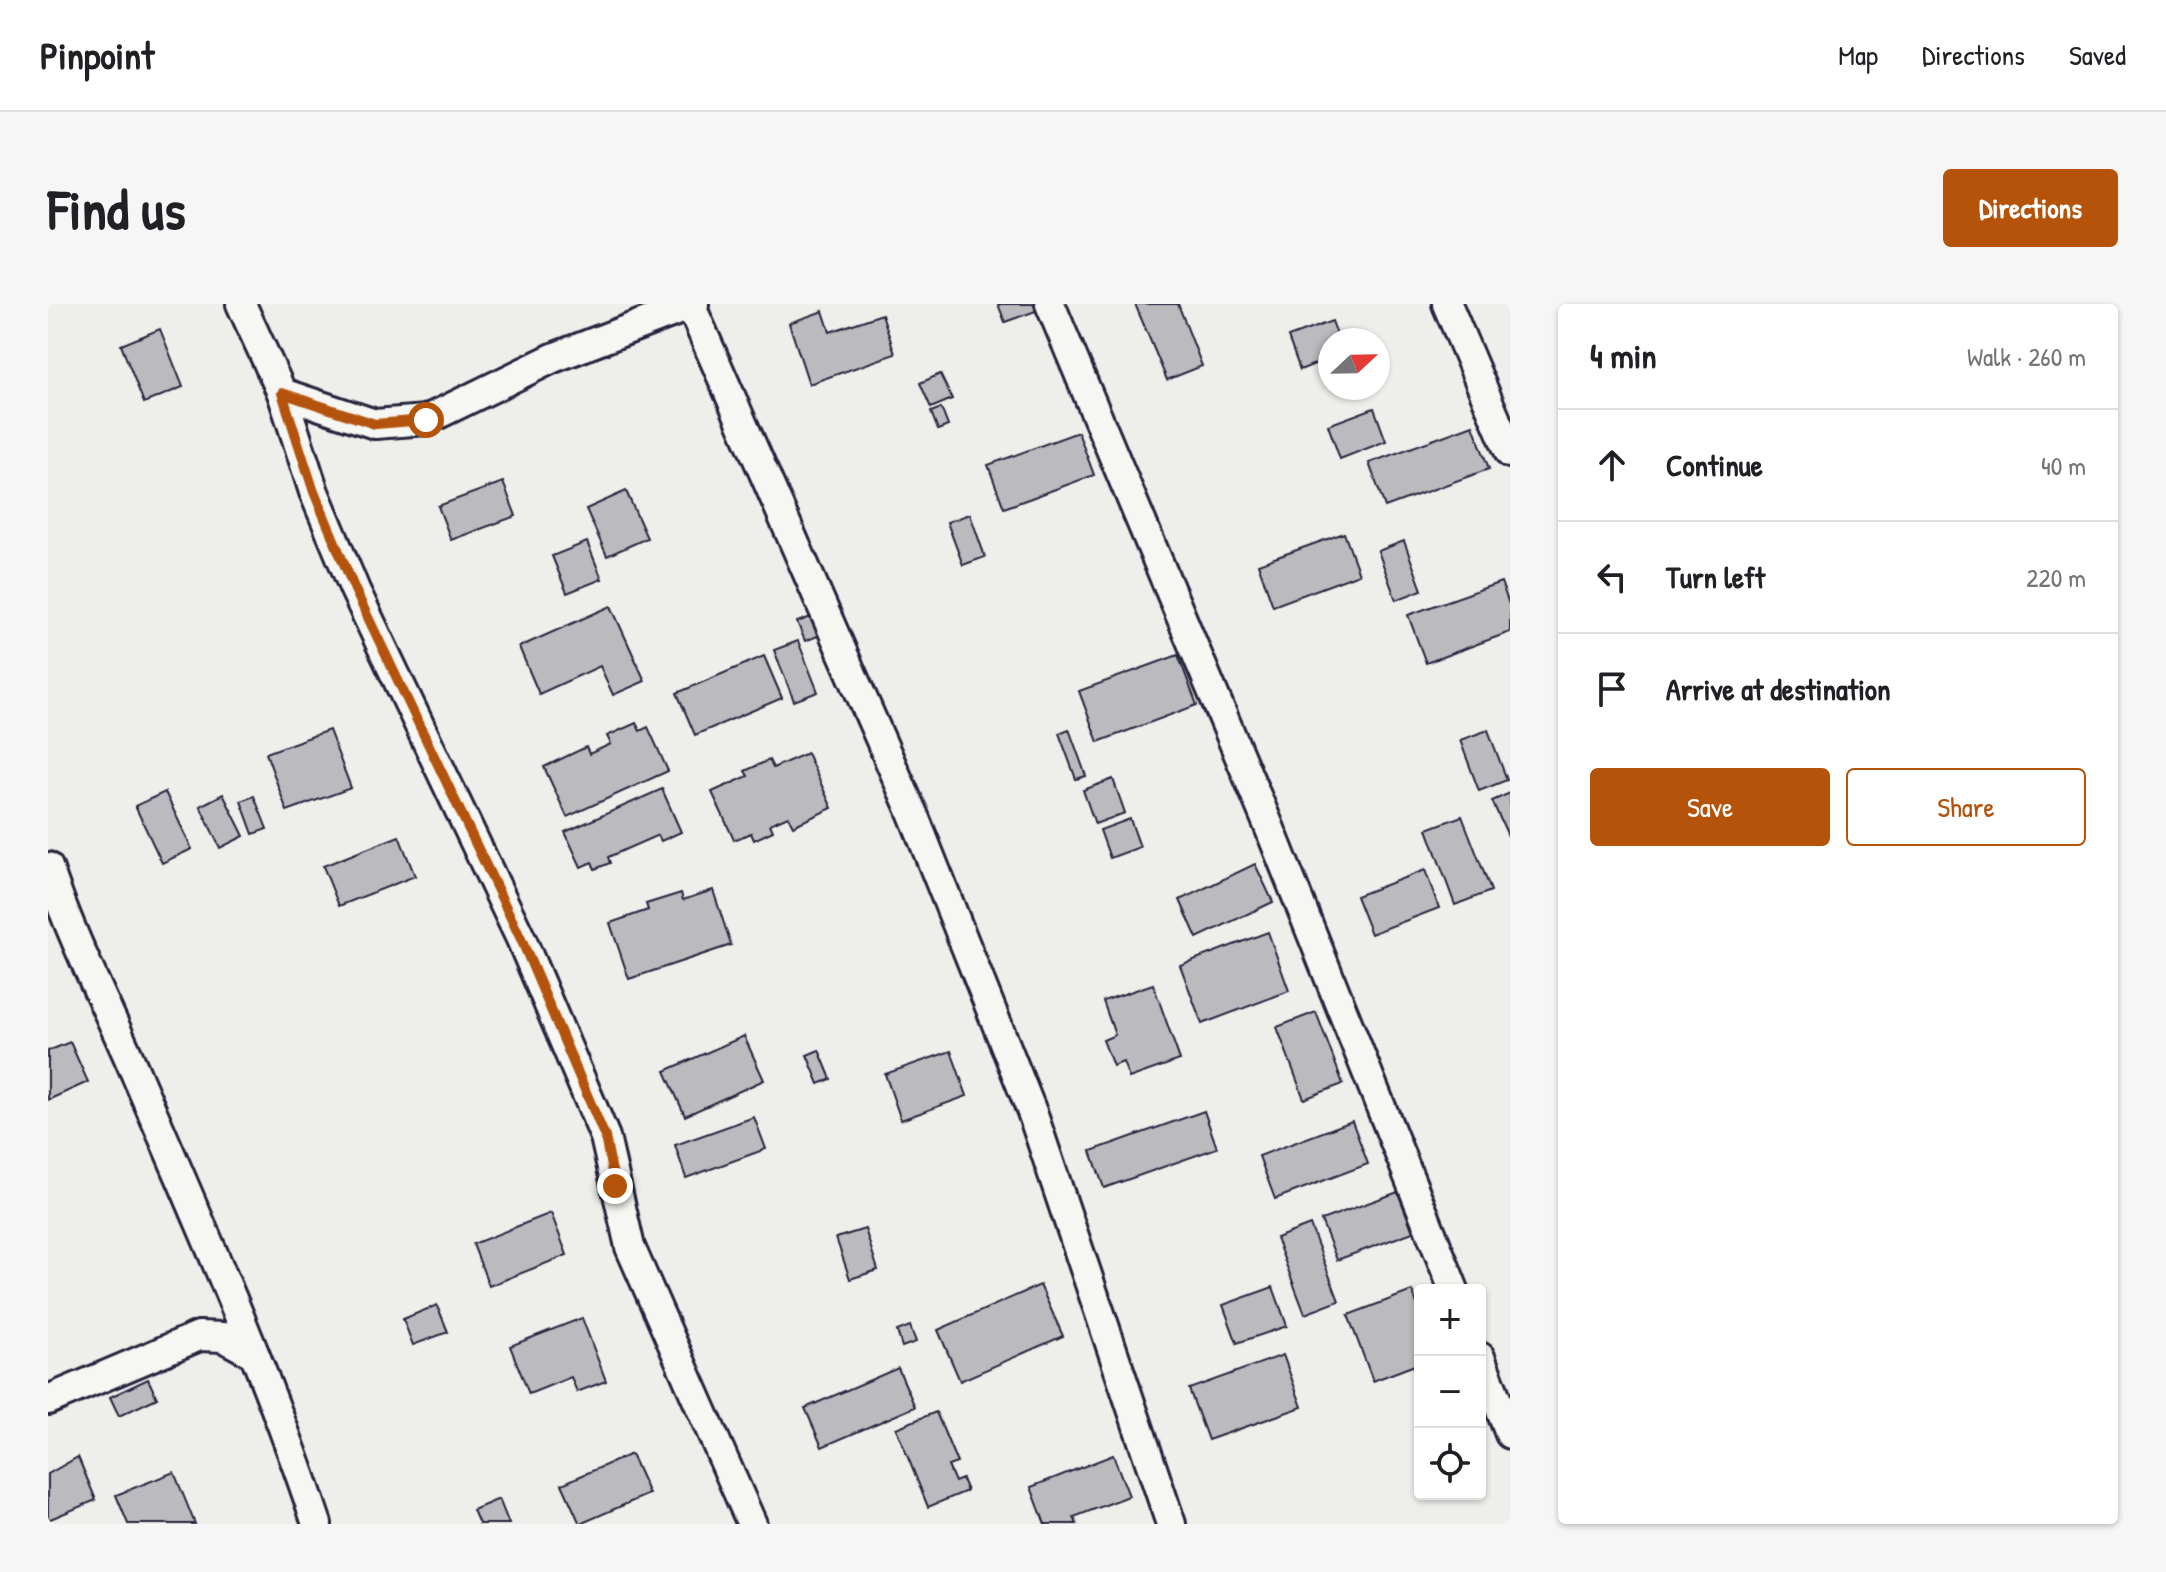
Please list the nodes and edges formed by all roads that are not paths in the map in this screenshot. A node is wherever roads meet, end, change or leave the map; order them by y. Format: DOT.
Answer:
graph roads {
  1 [pos="241,304"];
  2 [pos="1050,304"];
  3 [pos="1447,304"];
  4 [pos="692,305"];
  5 [pos="282,393"];
  6 [pos="1510,453"];
  7 [pos="48,867"];
  8 [pos="1452,1284"];
  9 [pos="254,1354"];
  10 [pos="1486,1372"];
  11 [pos="48,1400"];
  12 [pos="1510,1434"];
  13 [pos="317,1524"];
  14 [pos="752,1524"];
  15 [pos="1171,1524"];
  1 -- 5 [label="street"];
  2 -- 8 [label="street"];
  3 -- 6 [label="street"];
  4 -- 5 [label="street"];
  4 -- 15 [label="street"];
  5 -- 14 [label="street"];
  7 -- 9 [label="street"];
  9 -- 11 [label="street"];
  9 -- 13 [label="street"];
  10 -- 12 [label="street"];
}
